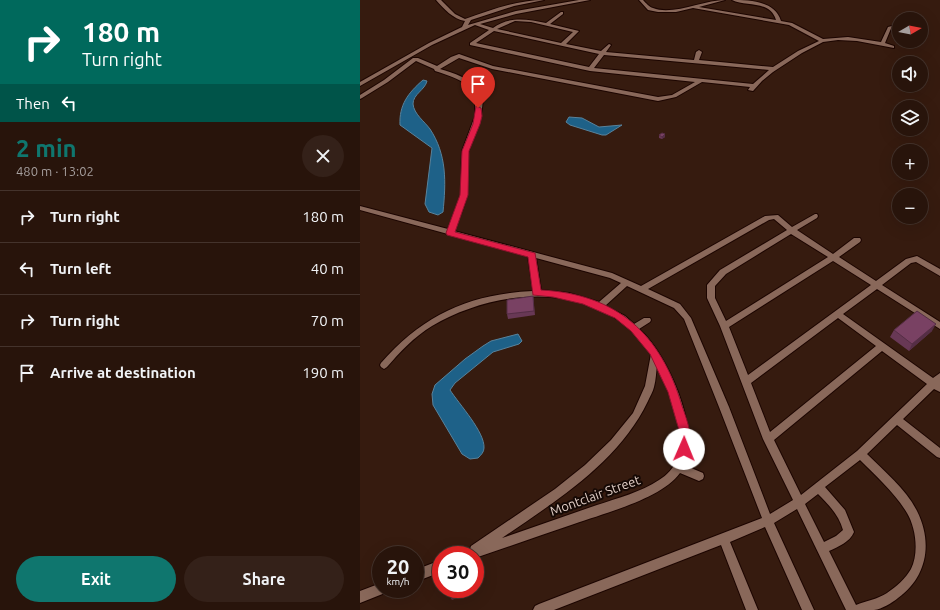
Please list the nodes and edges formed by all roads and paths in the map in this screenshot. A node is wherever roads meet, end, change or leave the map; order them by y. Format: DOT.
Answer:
graph roads {
  1 [pos="438,0"];
  2 [pos="542,0"];
  3 [pos="588,0"];
  4 [pos="641,0"];
  5 [pos="723,0"];
  6 [pos="734,0"];
  7 [pos="740,0"];
  8 [pos="692,8"];
  9 [pos="561,13"];
  10 [pos="470,19"];
  11 [pos="779,22"];
  12 [pos="476,24"];
  13 [pos="547,24"];
  14 [pos="890,27"];
  15 [pos="465,28"];
  16 [pos="492,29"];
  17 [pos="823,41"];
  18 [pos="883,43"];
  19 [pos="561,45"];
  20 [pos="609,45"];
  21 [pos="892,46"];
  22 [pos="699,52"];
  23 [pos="602,53"];
  24 [pos="415,59"];
  25 [pos="696,62"];
  26 [pos="437,68"];
  27 [pos="590,69"];
  28 [pos="774,69"];
  29 [pos="700,81"];
  30 [pos="360,84"];
  31 [pos="360,97"];
  32 [pos="360,208"];
  33 [pos="815,216"];
  34 [pos="792,230"];
  35 [pos="450,233"];
  36 [pos="857,240"];
  37 [pos="532,255"];
  38 [pos="834,257"];
  39 [pos="940,273"];
  40 [pos="626,283"];
  41 [pos="875,285"];
  42 [pos="640,290"];
  43 [pos="536,293"];
  44 [pos="600,306"];
  45 [pos="838,314"];
  46 [pos="646,320"];
  47 [pos="724,326"];
  48 [pos="940,326"];
  49 [pos="634,328"];
  50 [pos="882,346"];
  51 [pos="654,352"];
  52 [pos="384,365"];
  53 [pos="940,376"];
  54 [pos="745,382"];
  55 [pos="936,386"];
  56 [pos="896,419"];
  57 [pos="768,439"];
  58 [pos="860,454"];
  59 [pos="940,454"];
  60 [pos="678,467"];
  61 [pos="699,476"];
  62 [pos="819,488"];
  63 [pos="798,503"];
  64 [pos="768,521"];
  65 [pos="724,539"];
  66 [pos="481,546"];
  67 [pos="484,549"];
  68 [pos="822,549"];
  69 [pos="372,592"];
  70 [pos="360,597"];
  71 [pos="540,610"];
  72 [pos="752,610"];
  73 [pos="808,610"];
  74 [pos="852,610"];
  75 [pos="858,610"];
  1 -- 10 [label="street"];
  2 -- 10 [label="street"];
  3 -- 12 [label="street"];
  4 -- 8 [label="street"];
  5 -- 8 [label="street"];
  6 -- 7 [label="street"];
  7 -- 11 [label="street"];
  8 -- 11 [label="street"];
  9 -- 13 [label="street"];
  10 -- 15 [label="street"];
  11 -- 17 [label="street"];
  12 -- 15 [label="street"];
  12 -- 16 [label="street"];
  13 -- 16 [label="street"];
  13 -- 19 [label="street"];
  14 -- 18 [label="street"];
  15 -- 24 [label="street"];
  15 -- 30 [label="street"];
  16 -- 19 [label="street"];
  16 -- 27 [label="street"];
  17 -- 18 [label="street"];
  17 -- 28 [label="street"];
  18 -- 21 [label="street"];
  19 -- 23 [label="street"];
  20 -- 23 [label="street"];
  22 -- 25 [label="street"];
  23 -- 25 [label="street"];
  23 -- 27 [label="street"];
  24 -- 26 [label="street"];
  24 -- 31 [label="street"];
  25 -- 28 [label="street"];
  26 -- 29 [label="street"];
  26 -- 35 [label="street"];
  27 -- 29 [label="street"];
  28 -- 29 [label="street"];
  32 -- 35 [label="street"];
  33 -- 34 [label="street"];
  34 -- 38 [label="street"];
  34 -- 42 [label="street"];
  34 -- 47 [label="street"];
  35 -- 37 [label="street"];
  36 -- 38 [label="street"];
  37 -- 40 [label="street"];
  37 -- 43 [label="street"];
  38 -- 41 [label="street"];
  38 -- 47 [label="street"];
  39 -- 41 [label="street"];
  40 -- 42 [label="street"];
  40 -- 44 [label="street"];
  41 -- 45 [label="street"];
  41 -- 48 [label="street"];
  42 -- 64 [label="street"];
  43 -- 44 [label="street, Montclair Street"];
  43 -- 52 [label="street, Montclair Street"];
  44 -- 49 [label="street, Montclair Street"];
  45 -- 50 [label="street"];
  45 -- 54 [label="street"];
  46 -- 49 [label="street"];
  47 -- 54 [label="street"];
  49 -- 51 [label="street, Montclair Street"];
  50 -- 55 [label="street"];
  50 -- 57 [label="street"];
  51 -- 60 [label="street, Montclair Street"];
  51 -- 66 [label="street, Montclair Street"];
  53 -- 55 [label="street"];
  54 -- 57 [label="street"];
  55 -- 56 [label="street"];
  56 -- 58 [label="street"];
  56 -- 59 [label="street"];
  57 -- 63 [label="street"];
  58 -- 62 [label="street"];
  58 -- 75 [label="street"];
  60 -- 61 [label="street"];
  60 -- 67 [label="street, Montclair Street"];
  62 -- 63 [label="street"];
  62 -- 68 [label="street"];
  63 -- 64 [label="street"];
  63 -- 68 [label="street"];
  64 -- 65 [label="street"];
  64 -- 73 [label="street"];
  65 -- 71 [label="street"];
  65 -- 72 [label="street"];
  68 -- 74 [label="street"];
  69 -- 70 [label="street"];
}
